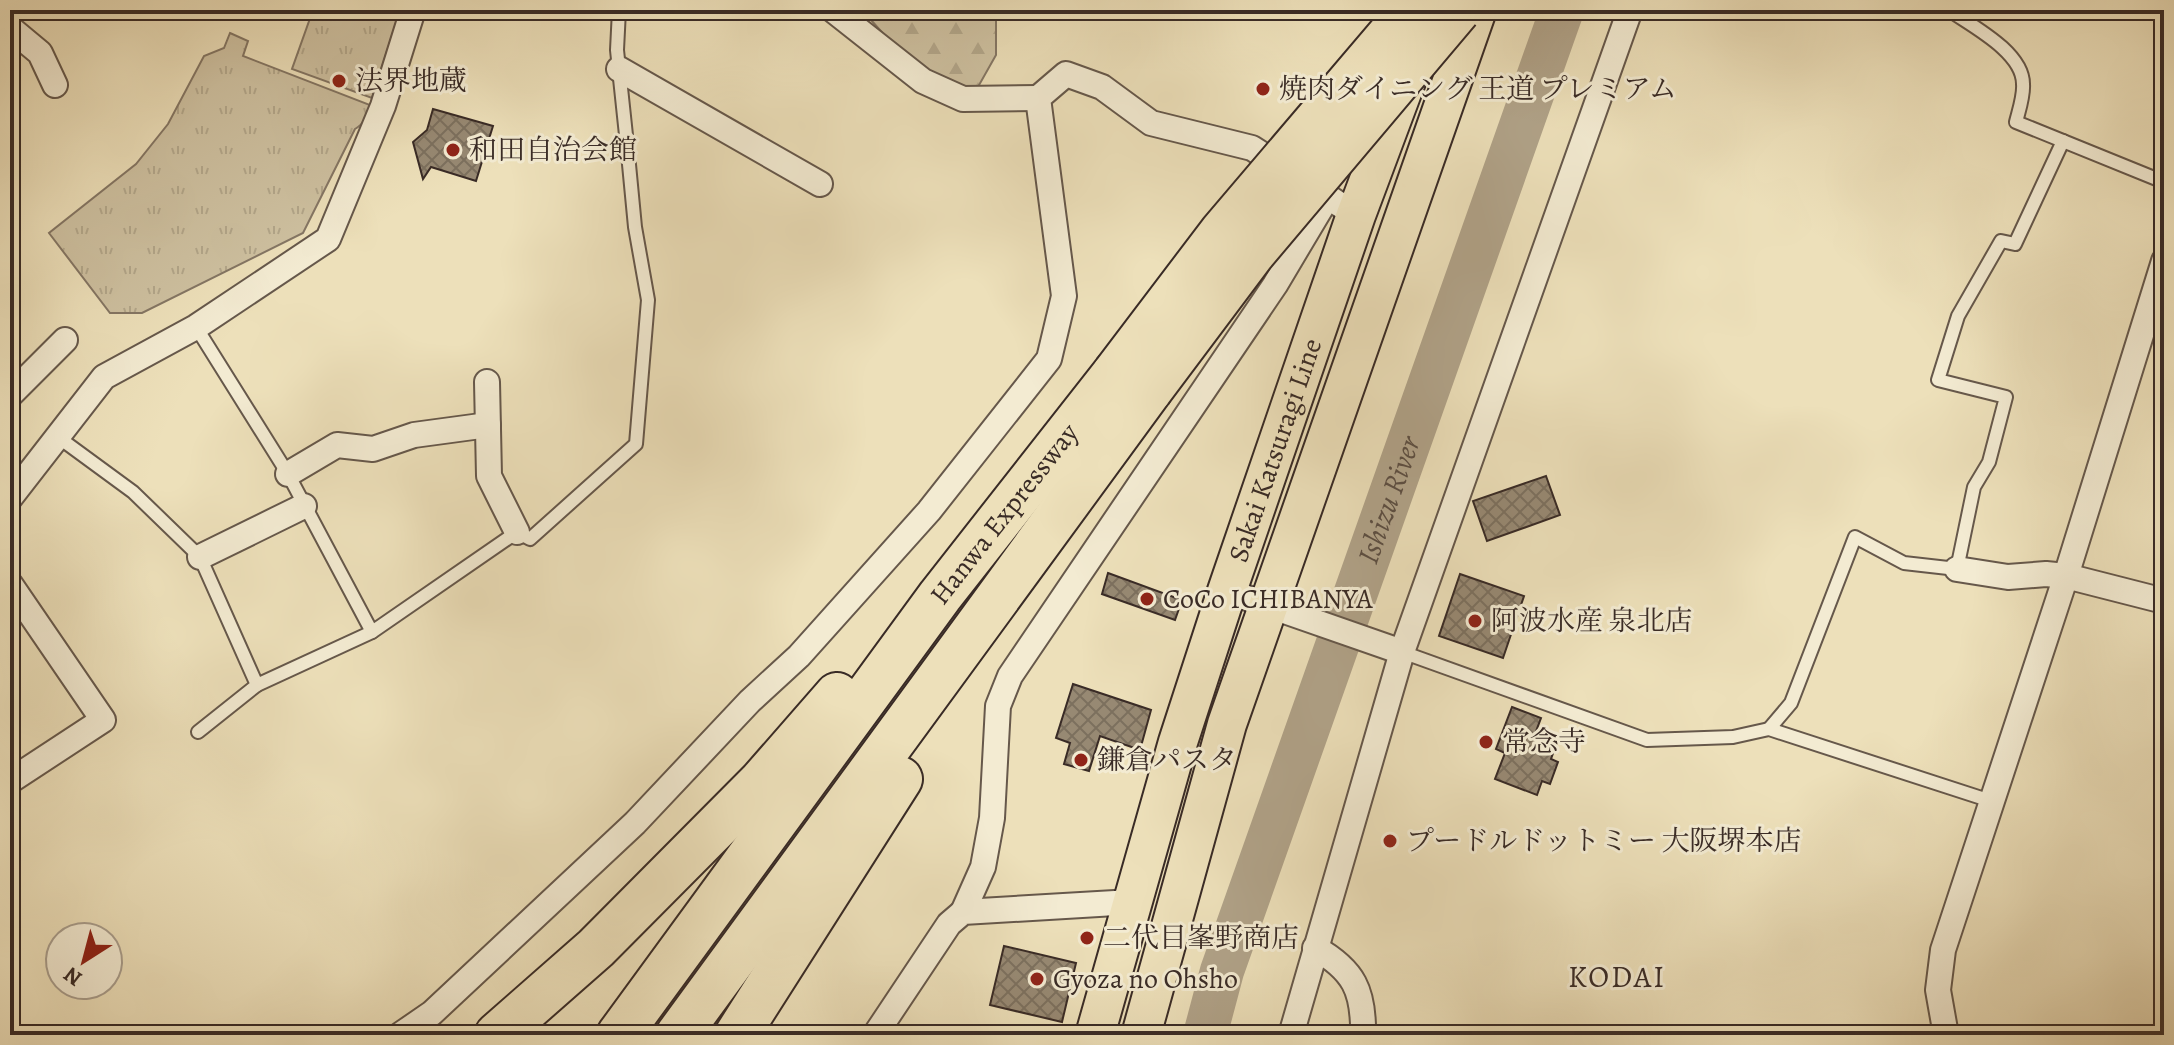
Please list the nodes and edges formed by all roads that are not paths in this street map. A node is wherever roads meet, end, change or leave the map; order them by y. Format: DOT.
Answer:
graph roads {
  1 [pos="413,10"];
  2 [pos="619,10"];
  3 [pos="833,10"];
  4 [pos="1411,10"];
  5 [pos="1433,10"];
  6 [pos="1458,10"];
  7 [pos="1477,10"];
  8 [pos="1630,10"];
  9 [pos="1949,10"];
  10 [pos="10,28"];
  11 [pos="619,69"];
  12 [pos="55,85"];
  13 [pos="1038,98"];
  14 [pos="2063,141"];
  15 [pos="2164,182"];
  16 [pos="820,184"];
  17 [pos="1342,206"];
  18 [pos="2164,261"];
  19 [pos="196,327"];
  20 [pos="65,340"];
  21 [pos="487,382"];
  22 [pos="1133,382"];
  23 [pos="10,395"];
  24 [pos="488,425"];
  25 [pos="58,437"];
  26 [pos="288,474"];
  27 [pos="10,498"];
  28 [pos="304,506"];
  29 [pos="517,532"];
  30 [pos="200,557"];
  31 [pos="1957,569"];
  32 [pos="2066,576"];
  33 [pos="10,584"];
  34 [pos="1227,591"];
  35 [pos="940,596"];
  36 [pos="2164,601"];
  37 [pos="1281,611"];
  38 [pos="372,632"];
  39 [pos="1396,650"];
  40 [pos="257,685"];
  41 [pos="1769,729"];
  42 [pos="198,732"];
  43 [pos="10,781"];
  44 [pos="1994,802"];
  45 [pos="1132,902"];
  46 [pos="963,912"];
  47 [pos="1315,948"];
  48 [pos="400,1035"];
  49 [pos="497,1035"];
  50 [pos="619,1035"];
  51 [pos="678,1035"];
  52 [pos="737,1035"];
  53 [pos="875,1035"];
  54 [pos="1095,1035"];
  55 [pos="1141,1035"];
  56 [pos="1291,1035"];
  57 [pos="1363,1035"];
  58 [pos="1946,1035"];
  1 -- 19 [label="street"];
  2 -- 11 [label="lane"];
  3 -- 13 [label="street"];
  4 -- 22 [label="highway, Hanwa Expressway, bridge"];
  5 -- 17 [label="main road, Sakai Katsuragi Line"];
  6 -- 22 [label="highway, Hanwa Expressway, bridge"];
  7 -- 37 [label="main road, Sakai Katsuragi Line"];
  8 -- 39 [label="street"];
  9 -- 14 [label="lane"];
  10 -- 12 [label="street"];
  11 -- 16 [label="street"];
  11 -- 29 [label="lane"];
  13 -- 17 [label="street"];
  13 -- 48 [label="street"];
  14 -- 15 [label="lane"];
  14 -- 31 [label="lane"];
  17 -- 34 [label="main road, Sakai Katsuragi Line"];
  17 -- 46 [label="street"];
  18 -- 32 [label="street"];
  19 -- 25 [label="street"];
  19 -- 26 [label="lane"];
  20 -- 23 [label="street"];
  21 -- 24 [label="street"];
  22 -- 35 [label="highway, Hanwa Expressway"];
  22 -- 51 [label="highway, Hanwa Expressway"];
  22 -- 52 [label="highway"];
  24 -- 26 [label="street"];
  24 -- 29 [label="street"];
  25 -- 27 [label="street"];
  25 -- 30 [label="lane"];
  26 -- 28 [label="lane"];
  28 -- 30 [label="street"];
  28 -- 38 [label="lane"];
  29 -- 38 [label="lane"];
  30 -- 40 [label="lane"];
  31 -- 32 [label="street"];
  31 -- 41 [label="lane"];
  32 -- 36 [label="street"];
  32 -- 44 [label="street"];
  33 -- 43 [label="street"];
  34 -- 37 [label="street"];
  34 -- 45 [label="main road, Sakai Katsuragi Line"];
  35 -- 49 [label="highway"];
  35 -- 50 [label="highway, Hanwa Expressway"];
  37 -- 39 [label="street"];
  37 -- 55 [label="main road, Sakai Katsuragi Line"];
  38 -- 40 [label="lane"];
  39 -- 41 [label="lane"];
  39 -- 47 [label="street"];
  40 -- 42 [label="lane"];
  41 -- 44 [label="lane"];
  44 -- 58 [label="street"];
  45 -- 46 [label="street"];
  45 -- 54 [label="main road, Sakai Katsuragi Line"];
  46 -- 53 [label="street"];
  47 -- 56 [label="street"];
  47 -- 57 [label="street"];
}
